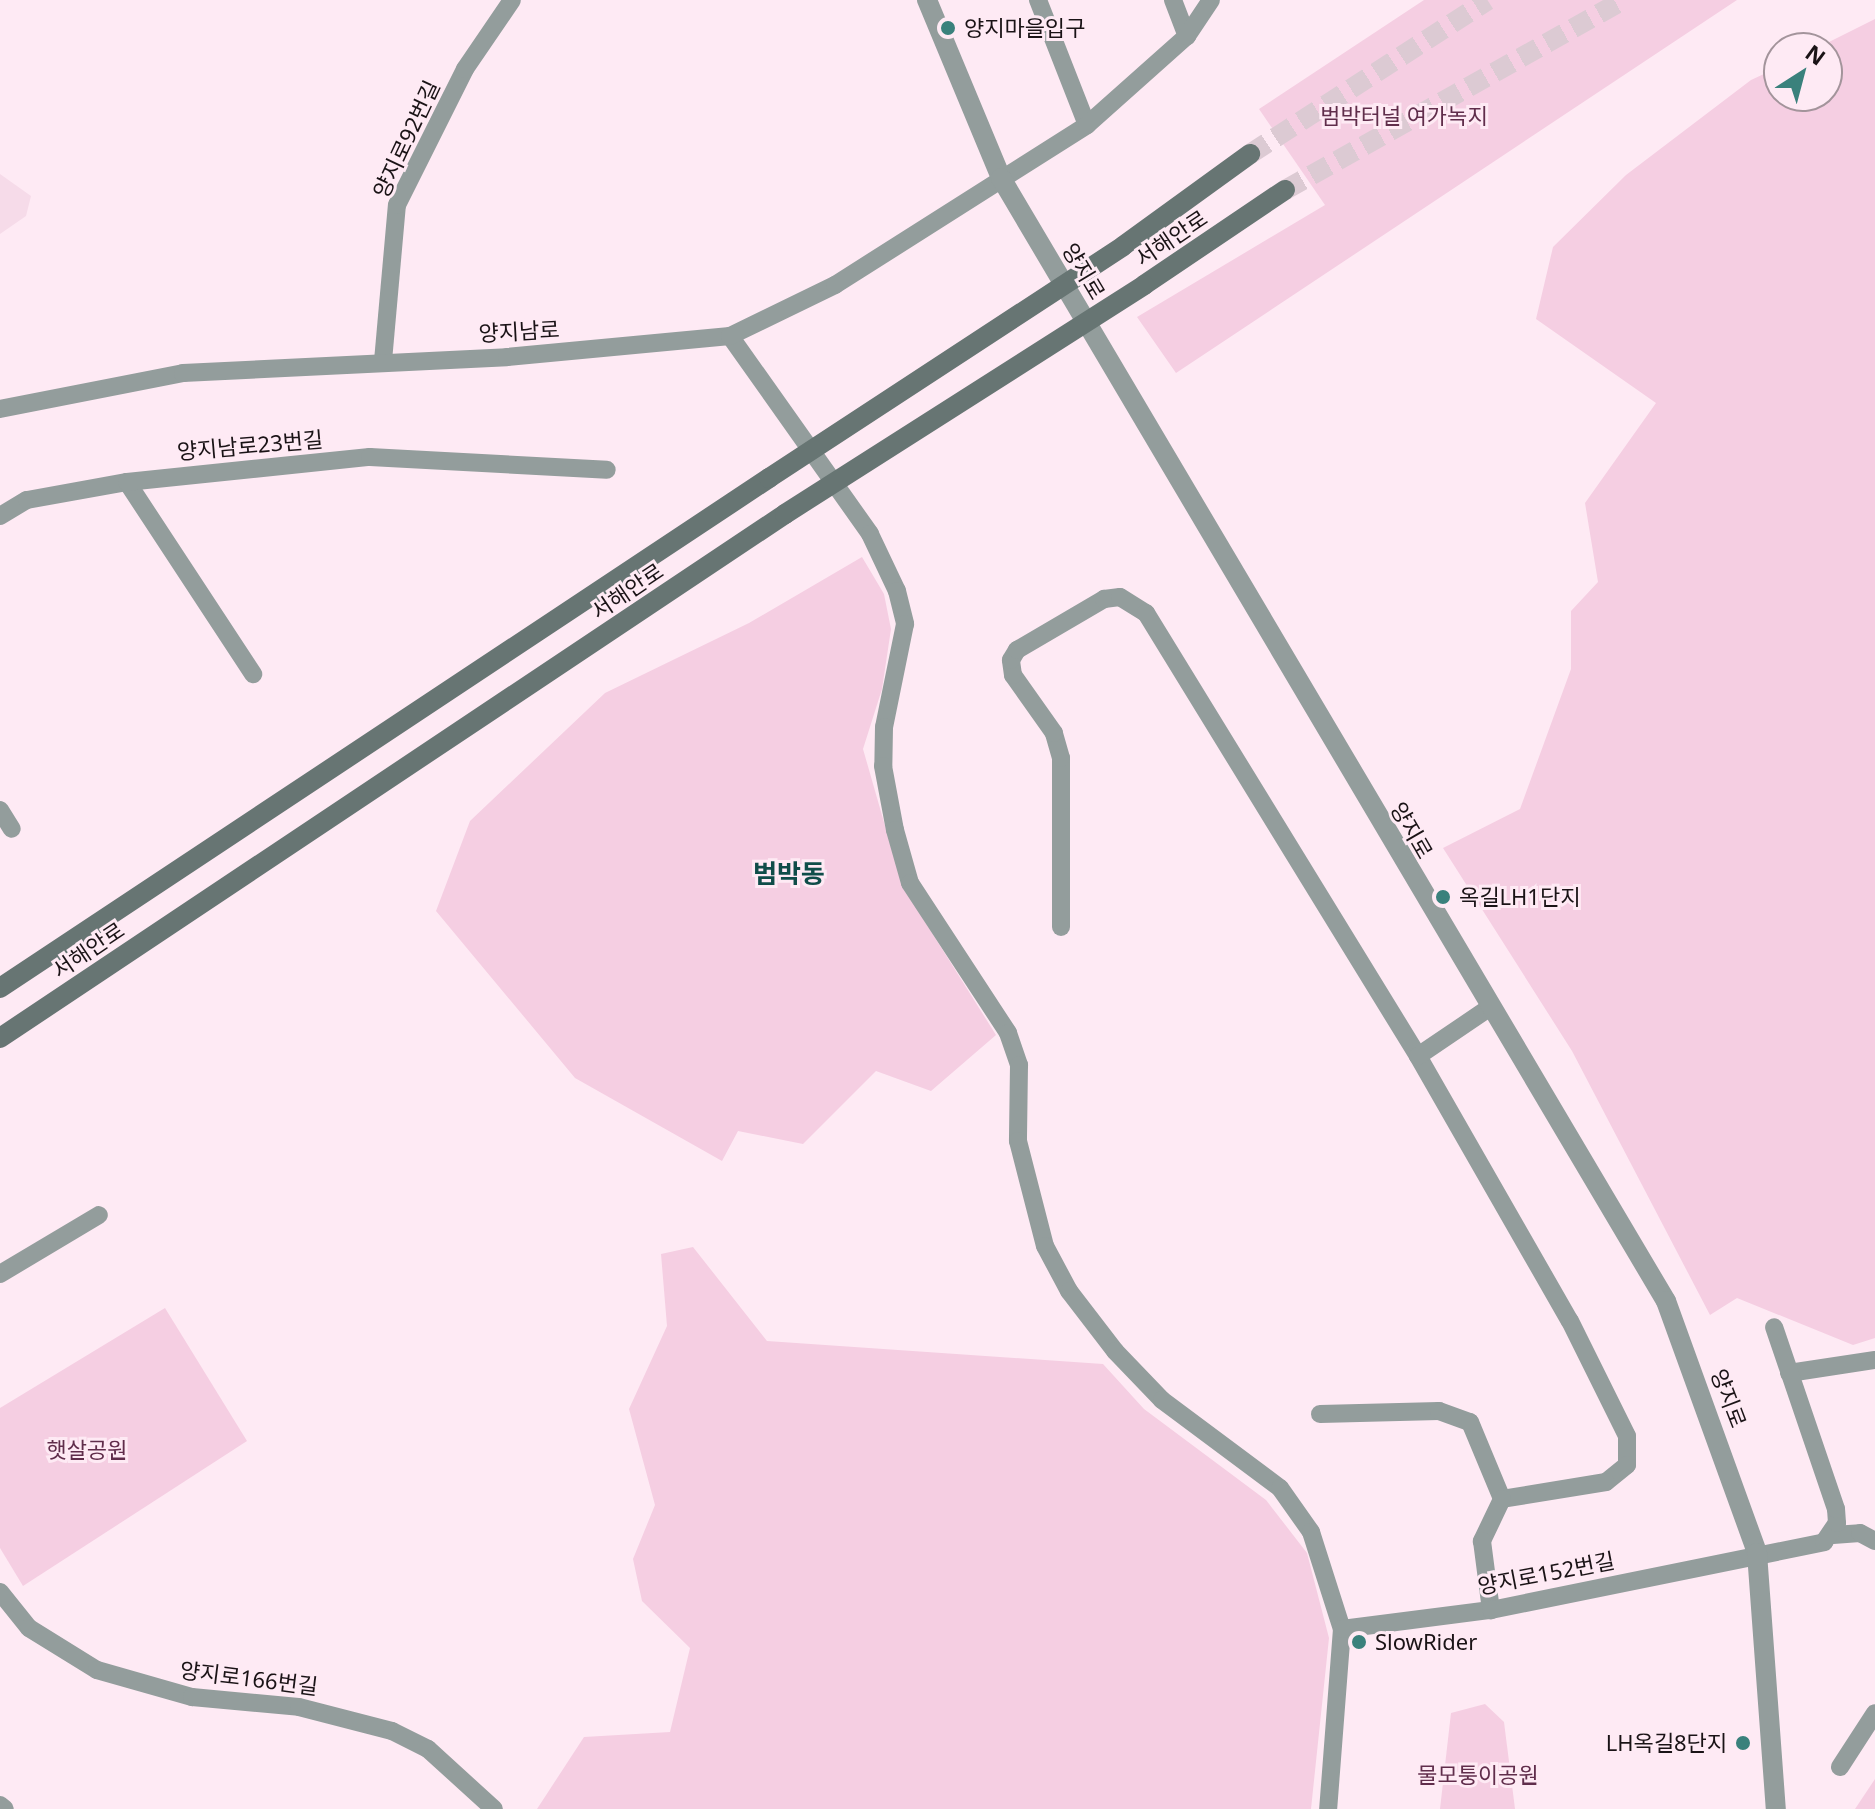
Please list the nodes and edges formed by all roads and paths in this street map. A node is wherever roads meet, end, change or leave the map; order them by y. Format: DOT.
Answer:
graph roads {
  1 [pos="512,0"];
  2 [pos="927,0"];
  3 [pos="1038,0"];
  4 [pos="1173,0"];
  5 [pos="1211,0"];
  6 [pos="1187,36"];
  7 [pos="1087,125"];
  8 [pos="1250,154"];
  9 [pos="1001,178"];
  10 [pos="1285,190"];
  11 [pos="730,336"];
  12 [pos="383,361"];
  13 [pos="0,409"];
  14 [pos="607,470"];
  15 [pos="127,482"];
  16 [pos="0,516"];
  17 [pos="253,674"];
  18 [pos="0,810"];
  19 [pos="12,829"];
  20 [pos="1061,927"];
  21 [pos="0,988"];
  22 [pos="1489,1008"];
  23 [pos="0,1038"];
  24 [pos="1418,1056"];
  25 [pos="99,1215"];
  26 [pos="0,1274"];
  27 [pos="1774,1327"];
  28 [pos="1875,1360"];
  29 [pos="1789,1373"];
  30 [pos="1320,1414"];
  31 [pos="1502,1499"];
  32 [pos="1833,1535"];
  33 [pos="1875,1541"];
  34 [pos="1757,1553"];
  35 [pos="0,1592"];
  36 [pos="1491,1610"];
  37 [pos="1342,1629"];
  38 [pos="1875,1713"];
  39 [pos="1840,1767"];
  40 [pos="494,1809"];
  41 [pos="1328,1809"];
  42 [pos="1776,1809"];
  1 -- 12 [label="street, 양지로92번길"];
  2 -- 9 [label="street, 양지로"];
  3 -- 7 [label="street"];
  4 -- 6 [label="street"];
  5 -- 6 [label="street, 양지남로"];
  6 -- 7 [label="street, 양지남로"];
  7 -- 9 [label="street, 양지남로"];
  8 -- 21 [label="main road, 서해안로, bridge"];
  9 -- 11 [label="street, 양지남로"];
  9 -- 22 [label="street, 양지로"];
  10 -- 23 [label="main road, 서해안로, bridge"];
  11 -- 12 [label="street, 양지남로"];
  11 -- 37 [label="street"];
  12 -- 13 [label="street, 양지남로"];
  14 -- 15 [label="street, 양지남로23번길"];
  15 -- 16 [label="street, 양지남로23번길"];
  15 -- 17 [label="street"];
  18 -- 19 [label="street"];
  20 -- 24 [label="street"];
  22 -- 24 [label="street"];
  22 -- 34 [label="street, 양지로"];
  24 -- 31 [label="street"];
  25 -- 26 [label="street"];
  27 -- 29 [label="street"];
  28 -- 29 [label="street"];
  29 -- 32 [label="street"];
  30 -- 31 [label="street"];
  31 -- 36 [label="street"];
  32 -- 33 [label="street"];
  32 -- 34 [label="street, 양지로152번길"];
  34 -- 36 [label="street, 양지로152번길"];
  34 -- 42 [label="street, 양지로"];
  35 -- 40 [label="street, 양지로166번길"];
  36 -- 37 [label="street, 양지로152번길"];
  37 -- 41 [label="street"];
  38 -- 39 [label="street"];
}
